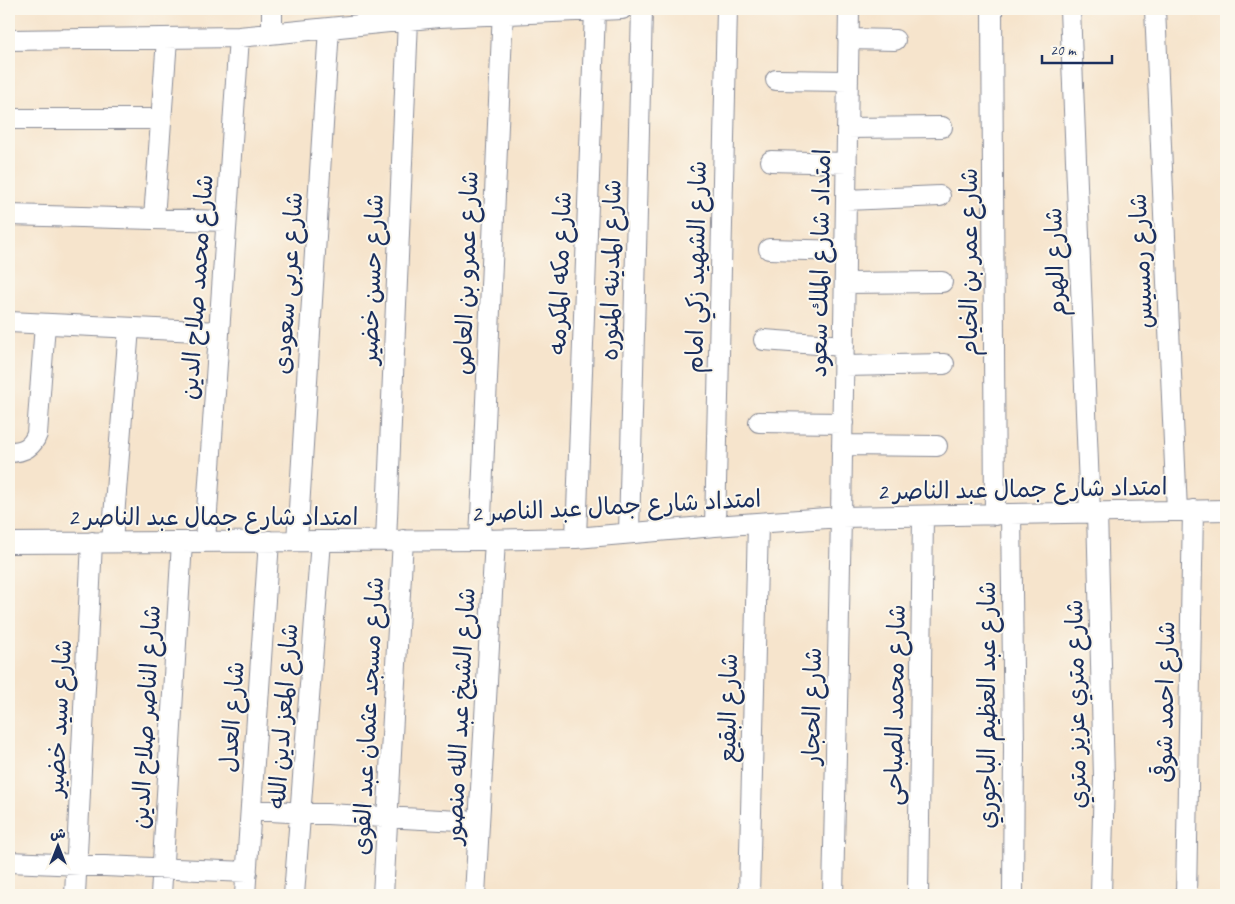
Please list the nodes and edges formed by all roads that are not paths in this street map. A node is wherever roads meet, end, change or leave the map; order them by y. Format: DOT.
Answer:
graph roads {
  1 [pos="272,9"];
  2 [pos="622,9"];
  3 [pos="642,9"];
  4 [pos="727,9"];
  5 [pos="849,9"];
  6 [pos="992,9"];
  7 [pos="1070,9"];
  8 [pos="1155,9"];
  9 [pos="572,10"];
  10 [pos="595,10"];
  11 [pos="503,11"];
  12 [pos="439,13"];
  13 [pos="354,17"];
  14 [pos="408,20"];
  15 [pos="329,28"];
  16 [pos="272,34"];
  17 [pos="239,36"];
  18 [pos="167,39"];
  19 [pos="848,39"];
  20 [pos="9,40"];
  21 [pos="895,40"];
  22 [pos="776,80"];
  23 [pos="848,81"];
  24 [pos="9,119"];
  25 [pos="161,119"];
  26 [pos="942,127"];
  27 [pos="847,128"];
  28 [pos="771,161"];
  29 [pos="846,163"];
  30 [pos="940,196"];
  31 [pos="846,200"];
  32 [pos="9,215"];
  33 [pos="154,218"];
  34 [pos="226,221"];
  35 [pos="768,248"];
  36 [pos="845,251"];
  37 [pos="942,282"];
  38 [pos="845,283"];
  39 [pos="9,322"];
  40 [pos="45,324"];
  41 [pos="129,328"];
  42 [pos="219,332"];
  43 [pos="764,340"];
  44 [pos="844,346"];
  45 [pos="944,364"];
  46 [pos="844,366"];
  47 [pos="759,422"];
  48 [pos="843,423"];
  49 [pos="842,445"];
  50 [pos="937,446"];
  51 [pos="9,452"];
  52 [pos="1226,510"];
  53 [pos="1185,511"];
  54 [pos="1094,513"];
  55 [pos="1003,514"];
  56 [pos="922,516"];
  57 [pos="842,517"];
  58 [pos="758,523"];
  59 [pos="715,526"];
  60 [pos="629,533"];
  61 [pos="576,538"];
  62 [pos="395,540"];
  63 [pos="487,540"];
  64 [pos="205,541"];
  65 [pos="269,541"];
  66 [pos="297,541"];
  67 [pos="321,541"];
  68 [pos="102,542"];
  69 [pos="182,542"];
  70 [pos="9,543"];
  71 [pos="251,810"];
  72 [pos="300,813"];
  73 [pos="387,817"];
  74 [pos="479,822"];
  75 [pos="9,862"];
  76 [pos="77,865"];
  77 [pos="162,869"];
  78 [pos="247,872"];
  79 [pos="75,895"];
  80 [pos="161,895"];
  81 [pos="245,895"];
  82 [pos="294,895"];
  83 [pos="383,895"];
  84 [pos="475,895"];
  85 [pos="749,895"];
  86 [pos="833,895"];
  87 [pos="918,895"];
  88 [pos="1013,895"];
  89 [pos="1101,895"];
  90 [pos="1186,895"];
  1 -- 16 [label="street"];
  2 -- 10 [label="street"];
  3 -- 60 [label="street, شارع المدينه المنوره"];
  4 -- 59 [label="street, شارع الشهيد زكي امام"];
  5 -- 19 [label="street, امتداد شارع الملك سعود"];
  6 -- 55 [label="street, شارع عمر بن الخيام"];
  7 -- 54 [label="street, شارع الهرم"];
  8 -- 53 [label="street, شارع رمسيس"];
  9 -- 10 [label="street"];
  9 -- 11 [label="street"];
  10 -- 61 [label="street, شارع مكه المكرمه"];
  11 -- 12 [label="street"];
  11 -- 63 [label="street, شارع عمرو بن العاص"];
  12 -- 14 [label="street"];
  13 -- 14 [label="street"];
  13 -- 15 [label="street"];
  14 -- 62 [label="street, شارع حسن خضير"];
  15 -- 16 [label="street"];
  15 -- 66 [label="street, شارع عربى سعودى"];
  16 -- 17 [label="street"];
  17 -- 18 [label="street"];
  17 -- 34 [label="street, شارع محمد صلاح الدين"];
  18 -- 20 [label="street"];
  18 -- 25 [label="street"];
  19 -- 21 [label="street"];
  19 -- 23 [label="street, امتداد شارع الملك سعود"];
  22 -- 23 [label="street"];
  23 -- 27 [label="street, امتداد شارع الملك سعود"];
  24 -- 25 [label="street"];
  25 -- 33 [label="street"];
  26 -- 27 [label="street"];
  27 -- 29 [label="street, امتداد شارع الملك سعود"];
  28 -- 29 [label="street"];
  29 -- 31 [label="street, امتداد شارع الملك سعود"];
  30 -- 31 [label="street"];
  31 -- 36 [label="street, امتداد شارع الملك سعود"];
  32 -- 33 [label="street"];
  33 -- 34 [label="street"];
  34 -- 42 [label="street, شارع محمد صلاح الدين"];
  35 -- 36 [label="street"];
  36 -- 38 [label="street, امتداد شارع الملك سعود"];
  37 -- 38 [label="street"];
  38 -- 44 [label="street, امتداد شارع الملك سعود"];
  39 -- 40 [label="street"];
  40 -- 41 [label="street"];
  40 -- 51 [label="street"];
  41 -- 42 [label="street"];
  41 -- 68 [label="street, شارع سيد خضير"];
  42 -- 64 [label="street, شارع محمد صلاح الدين"];
  43 -- 44 [label="street"];
  44 -- 46 [label="street, امتداد شارع الملك سعود"];
  45 -- 46 [label="street"];
  46 -- 48 [label="street, امتداد شارع الملك سعود"];
  47 -- 48 [label="street"];
  48 -- 49 [label="street, امتداد شارع الملك سعود"];
  49 -- 50 [label="street"];
  49 -- 57 [label="street, امتداد شارع الملك سعود"];
  52 -- 53 [label="street, امتداد شارع جمال عبد الناصر 2"];
  53 -- 54 [label="street, امتداد شارع جمال عبد الناصر 2"];
  53 -- 90 [label="street, شارع احمد شوقى"];
  54 -- 55 [label="street, امتداد شارع جمال عبد الناصر 2"];
  54 -- 89 [label="street, شارع متري عزيز متري"];
  55 -- 56 [label="street, امتداد شارع جمال عبد الناصر 2"];
  55 -- 88 [label="street, شارع عبد العظيم الباجوري"];
  56 -- 57 [label="street, امتداد شارع جمال عبد الناصر 2"];
  56 -- 87 [label="street, شارع محمد الصباحى"];
  57 -- 58 [label="street, امتداد شارع جمال عبد الناصر 2"];
  57 -- 86 [label="street, شارع الحجار"];
  58 -- 59 [label="street, امتداد شارع جمال عبد الناصر 2"];
  58 -- 85 [label="street, شارع البقيع"];
  59 -- 60 [label="street, امتداد شارع جمال عبد الناصر 2"];
  60 -- 61 [label="street, امتداد شارع جمال عبد الناصر 2"];
  61 -- 63 [label="street, امتداد شارع جمال عبد الناصر 2"];
  62 -- 63 [label="street, امتداد شارع جمال عبد الناصر 2"];
  62 -- 67 [label="street, امتداد شارع جمال عبد الناصر 2"];
  62 -- 73 [label="street, شارع مسجد عثمان عبد القوى"];
  63 -- 74 [label="street, شارع الشيخ عبد الله منصور"];
  64 -- 65 [label="street, امتداد شارع جمال عبد الناصر 2"];
  64 -- 69 [label="street, امتداد شارع جمال عبد الناصر 2"];
  65 -- 66 [label="street, امتداد شارع جمال عبد الناصر 2"];
  65 -- 71 [label="street, شارع العدل"];
  66 -- 67 [label="street, امتداد شارع جمال عبد الناصر 2"];
  67 -- 72 [label="street, شارع المعز لدين الله"];
  68 -- 69 [label="street, امتداد شارع جمال عبد الناصر 2"];
  68 -- 70 [label="street, امتداد شارع جمال عبد الناصر 2"];
  68 -- 76 [label="street, شارع سيد خضير"];
  69 -- 77 [label="street, شارع الناصر صلاح الدين"];
  71 -- 72 [label="street"];
  71 -- 78 [label="street, شارع العدل"];
  72 -- 73 [label="street"];
  72 -- 82 [label="street, شارع المعز لدين الله"];
  73 -- 74 [label="street"];
  73 -- 83 [label="street, شارع مسجد عثمان عبد القوى"];
  74 -- 84 [label="street, شارع الشيخ عبد الله منصور"];
  75 -- 76 [label="street"];
  76 -- 77 [label="street"];
  76 -- 79 [label="street, شارع سيد خضير"];
  77 -- 78 [label="street"];
  77 -- 80 [label="street, شارع الناصر صلاح الدين"];
  78 -- 81 [label="street, شارع العدل"];
}
